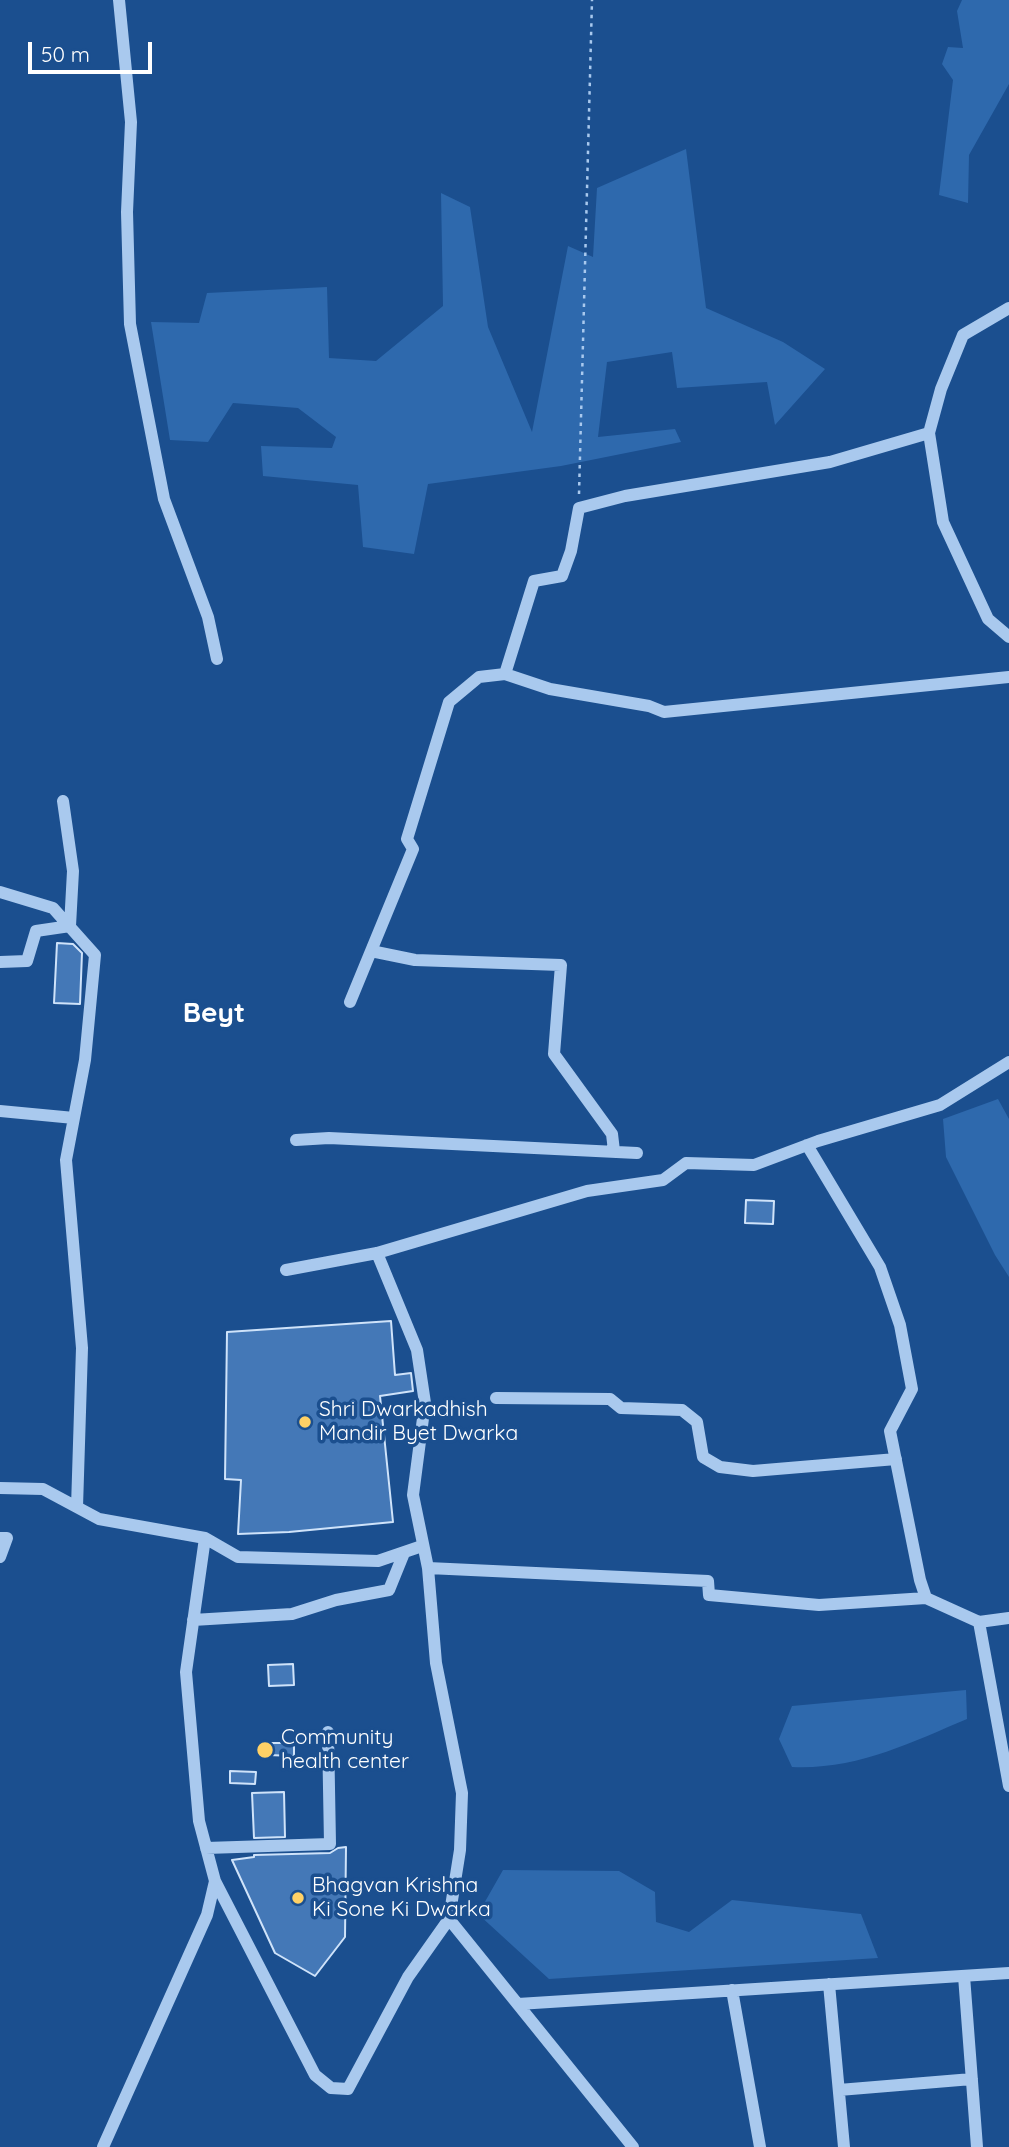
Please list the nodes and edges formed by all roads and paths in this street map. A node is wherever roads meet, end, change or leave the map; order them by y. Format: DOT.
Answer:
graph roads {
  1 [pos="119,0"];
  2 [pos="592,0"];
  3 [pos="1009,308"];
  4 [pos="929,433"];
  5 [pos="579,508"];
  6 [pos="1009,637"];
  7 [pos="217,659"];
  8 [pos="505,674"];
  9 [pos="1009,677"];
  10 [pos="63,801"];
  11 [pos="0,892"];
  12 [pos="70,926"];
  13 [pos="372,951"];
  14 [pos="0,962"];
  15 [pos="350,1003"];
  16 [pos="1009,1062"];
  17 [pos="0,1111"];
  18 [pos="74,1118"];
  19 [pos="296,1140"];
  20 [pos="807,1146"];
  21 [pos="614,1151"];
  22 [pos="637,1153"];
  23 [pos="377,1253"];
  24 [pos="286,1270"];
  25 [pos="496,1398"];
  26 [pos="896,1459"];
  27 [pos="0,1488"];
  28 [pos="76,1507"];
  29 [pos="0,1538"];
  30 [pos="205,1538"];
  31 [pos="422,1546"];
  32 [pos="404,1553"];
  33 [pos="0,1557"];
  34 [pos="428,1569"];
  35 [pos="926,1598"];
  36 [pos="1009,1618"];
  37 [pos="193,1620"];
  38 [pos="979,1622"];
  39 [pos="328,1732"];
  40 [pos="1009,1786"];
  41 [pos="206,1848"];
  42 [pos="215,1881"];
  43 [pos="449,1919"];
  44 [pos="1009,1973"];
  45 [pos="964,1976"];
  46 [pos="829,1984"];
  47 [pos="732,1990"];
  48 [pos="517,2004"];
  49 [pos="972,2079"];
  50 [pos="839,2090"];
  51 [pos="103,2147"];
  52 [pos="633,2147"];
  53 [pos="761,2147"];
  54 [pos="844,2147"];
  55 [pos="977,2147"];
  1 -- 7 [label="street"];
  2 -- 5 [label="path"];
  3 -- 4 [label="street"];
  4 -- 5 [label="street"];
  4 -- 6 [label="street"];
  5 -- 8 [label="street"];
  8 -- 9 [label="street"];
  8 -- 13 [label="street"];
  10 -- 12 [label="street"];
  11 -- 12 [label="street"];
  12 -- 14 [label="street"];
  12 -- 18 [label="street"];
  13 -- 15 [label="street"];
  13 -- 21 [label="street"];
  16 -- 20 [label="street"];
  17 -- 18 [label="street"];
  18 -- 28 [label="street"];
  19 -- 21 [label="street"];
  20 -- 23 [label="street"];
  20 -- 26 [label="street"];
  21 -- 22 [label="street"];
  23 -- 24 [label="street"];
  23 -- 31 [label="street"];
  25 -- 26 [label="street"];
  26 -- 35 [label="street"];
  27 -- 28 [label="street"];
  28 -- 30 [label="street"];
  29 -- 33 [label="street"];
  30 -- 32 [label="street"];
  30 -- 37 [label="street"];
  31 -- 32 [label="street"];
  31 -- 34 [label="street"];
  32 -- 37 [label="street"];
  34 -- 35 [label="street"];
  34 -- 43 [label="street"];
  35 -- 38 [label="street"];
  36 -- 38 [label="street"];
  37 -- 41 [label="street"];
  38 -- 40 [label="street"];
  39 -- 41 [label="street"];
  41 -- 42 [label="street"];
  42 -- 43 [label="street"];
  42 -- 51 [label="street"];
  43 -- 48 [label="street"];
  44 -- 45 [label="street"];
  45 -- 46 [label="street"];
  45 -- 49 [label="street"];
  46 -- 47 [label="street"];
  46 -- 50 [label="street"];
  47 -- 48 [label="street"];
  47 -- 53 [label="street"];
  48 -- 52 [label="street"];
  49 -- 50 [label="street"];
  49 -- 55 [label="street"];
  50 -- 54 [label="street"];
}
